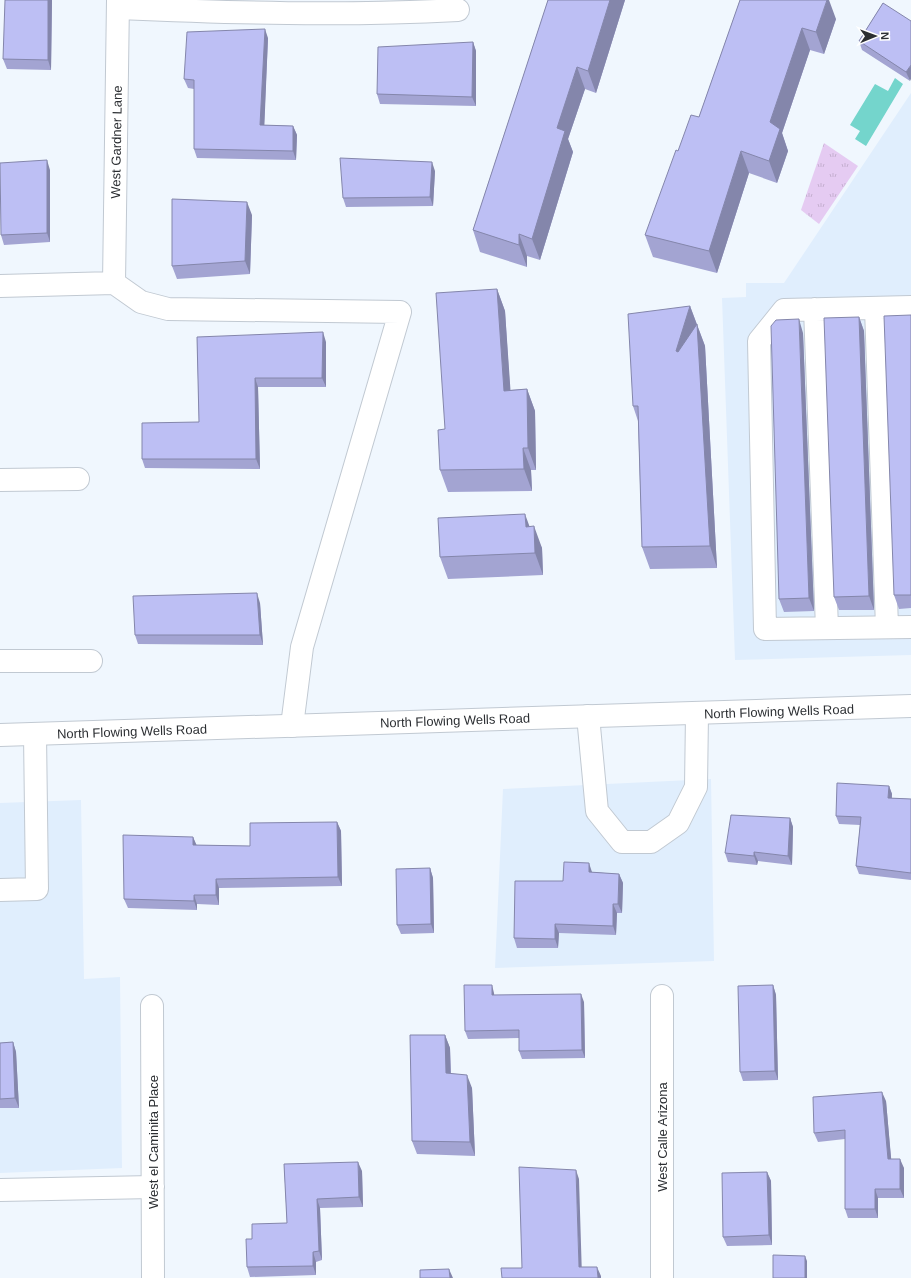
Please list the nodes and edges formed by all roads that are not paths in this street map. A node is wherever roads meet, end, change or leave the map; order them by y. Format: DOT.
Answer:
graph roads {
  1 [pos="118,4"];
  2 [pos="458,10"];
  3 [pos="114,283"];
  4 [pos="0,286"];
  5 [pos="911,307"];
  6 [pos="876,308"];
  7 [pos="815,309"];
  8 [pos="78,479"];
  9 [pos="0,480"];
  10 [pos="887,627"];
  11 [pos="911,627"];
  12 [pos="827,628"];
  13 [pos="0,661"];
  14 [pos="91,661"];
  15 [pos="911,706"];
  16 [pos="697,714"];
  17 [pos="588,716"];
  18 [pos="292,726"];
  19 [pos="36,734"];
  20 [pos="0,735"];
  21 [pos="0,890"];
  22 [pos="662,996"];
  23 [pos="152,1006"];
  24 [pos="153,1187"];
  25 [pos="0,1190"];
  26 [pos="153,1278"];
  27 [pos="662,1278"];
  1 -- 2 [label="street"];
  1 -- 3 [label="street, West Gardner Lane"];
  3 -- 4 [label="street"];
  3 -- 18 [label="street"];
  5 -- 6 [label="street"];
  6 -- 7 [label="street"];
  6 -- 10 [label="street"];
  7 -- 12 [label="street"];
  7 -- 12 [label="street"];
  8 -- 9 [label="street"];
  10 -- 11 [label="street"];
  10 -- 12 [label="street"];
  13 -- 14 [label="street"];
  15 -- 16 [label="street, North Flowing Wells Road"];
  16 -- 17 [label="street, North Flowing Wells Road"];
  16 -- 17 [label="street"];
  17 -- 18 [label="street, North Flowing Wells Road"];
  18 -- 19 [label="street, North Flowing Wells Road"];
  19 -- 20 [label="street, North Flowing Wells Road"];
  19 -- 21 [label="street"];
  22 -- 27 [label="street, West Calle Arizona"];
  23 -- 24 [label="street, West el Caminita Place"];
  24 -- 25 [label="street"];
  24 -- 26 [label="street, West el Caminita Place"];
}
